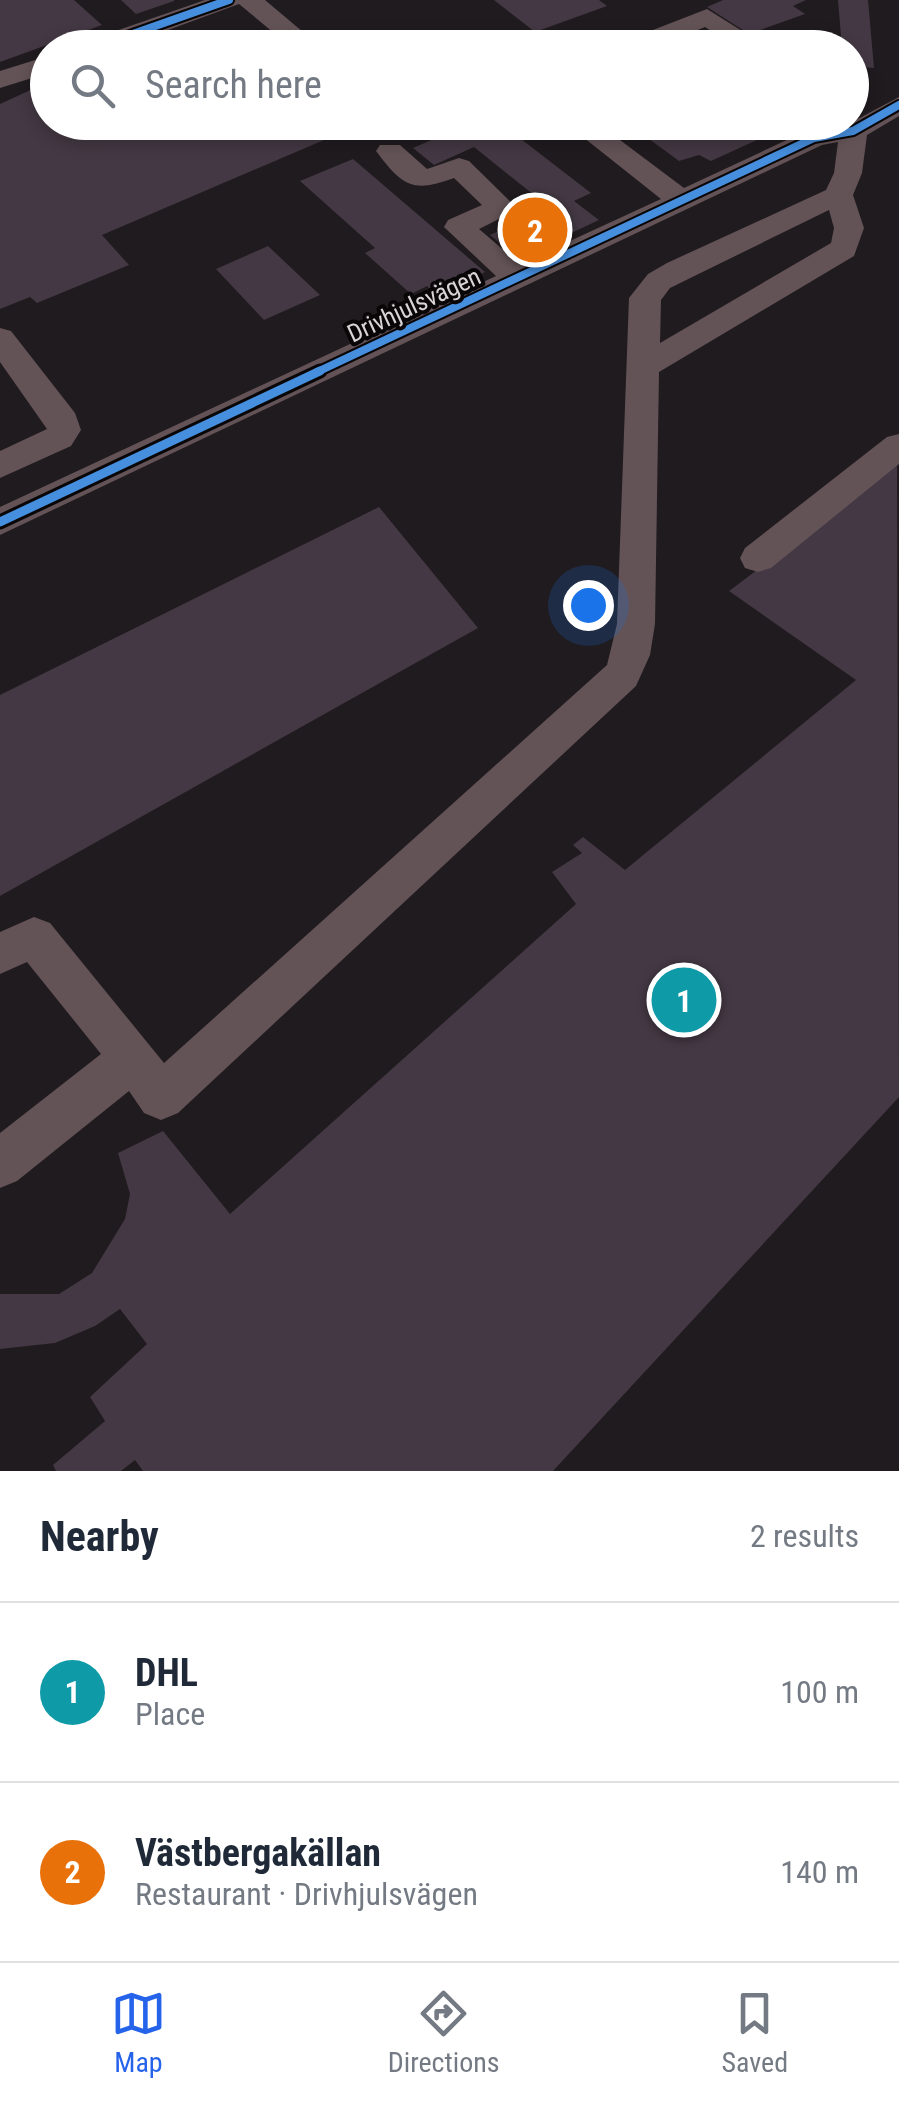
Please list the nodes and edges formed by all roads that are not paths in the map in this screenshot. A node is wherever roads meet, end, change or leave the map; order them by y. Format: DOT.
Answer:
graph roads {
  1 [pos="229,0"];
  2 [pos="248,0"];
  3 [pos="145,30"];
  4 [pos="286,30"];
  5 [pos="675,30"];
  6 [pos="728,30"];
  7 [pos="30,70"];
  8 [pos="0,80"];
  9 [pos="899,105"];
  10 [pos="869,115"];
  11 [pos="602,140"];
  12 [pos="810,140"];
  13 [pos="854,140"];
  14 [pos="390,151"];
  15 [pos="838,195"];
  16 [pos="683,201"];
  17 [pos="518,279"];
  18 [pos="0,339"];
  19 [pos="643,368"];
  20 [pos="899,446"];
  21 [pos="3,459"];
  22 [pos="0,522"];
  23 [pos="758,558"];
  24 [pos="0,954"];
  25 [pos="132,1058"];
  26 [pos="0,1164"];
  1 -- 3 [label="street"];
  2 -- 4 [label="street"];
  5 -- 6 [label="street"];
  7 -- 8 [label="street"];
  9 -- 10 [label="street, Drivhjulsvägen"];
  11 -- 16 [label="street"];
  12 -- 16 [label="street, Drivhjulsvägen"];
  13 -- 15 [label="street"];
  14 -- 17 [label="street"];
  15 -- 19 [label="street"];
  15 -- 19 [label="street"];
  16 -- 17 [label="street, Drivhjulsvägen"];
  17 -- 22 [label="street, Drivhjulsvägen"];
  18 -- 21 [label="street"];
  19 -- 25 [label="street"];
  20 -- 23 [label="street"];
  24 -- 25 [label="street"];
  25 -- 26 [label="street"];
}
